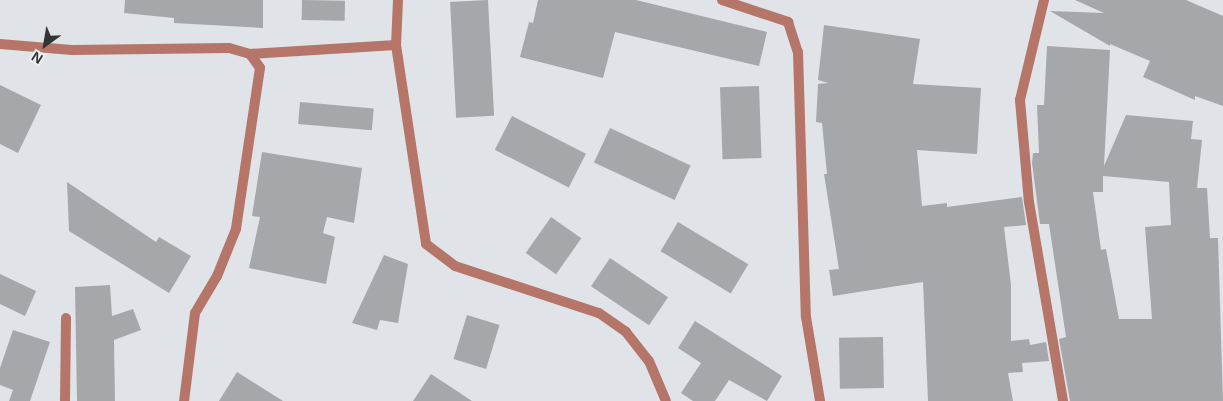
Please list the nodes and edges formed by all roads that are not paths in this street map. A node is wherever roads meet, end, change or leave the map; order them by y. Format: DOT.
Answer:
graph roads {
  1 [pos="398,0"];
  2 [pos="722,0"];
  3 [pos="1044,0"];
  4 [pos="0,44"];
  5 [pos="396,45"];
  6 [pos="250,54"];
  7 [pos="66,318"];
  8 [pos="65,401"];
  9 [pos="184,401"];
  10 [pos="666,401"];
  11 [pos="820,401"];
  12 [pos="1063,401"];
  1 -- 5 [label="street"];
  2 -- 11 [label="street"];
  3 -- 12 [label="street"];
  4 -- 6 [label="street"];
  5 -- 6 [label="street"];
  5 -- 10 [label="street"];
  6 -- 9 [label="street"];
  7 -- 8 [label="street"];
}
